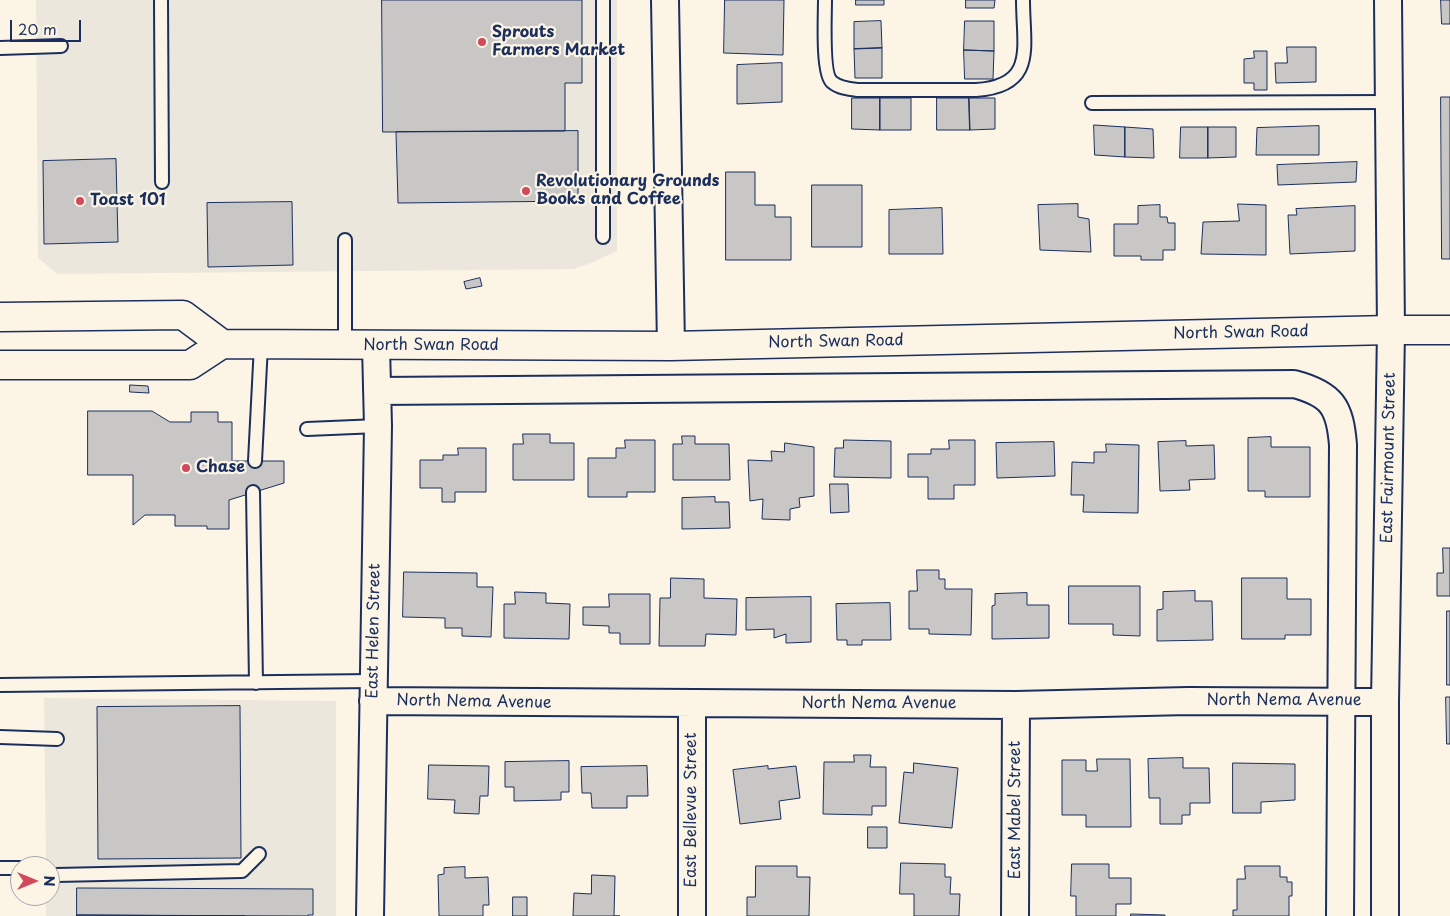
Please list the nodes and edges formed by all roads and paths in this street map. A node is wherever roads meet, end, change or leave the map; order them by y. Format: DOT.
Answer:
graph roads {
  1 [pos="160,0"];
  2 [pos="603,0"];
  3 [pos="665,0"];
  4 [pos="825,0"];
  5 [pos="1023,0"];
  6 [pos="1388,0"];
  7 [pos="61,46"];
  8 [pos="0,48"];
  9 [pos="1389,102"];
  10 [pos="1092,103"];
  11 [pos="162,182"];
  12 [pos="603,237"];
  13 [pos="345,240"];
  14 [pos="0,317"];
  15 [pos="1391,330"];
  16 [pos="1450,330"];
  17 [pos="222,344"];
  18 [pos="261,344"];
  19 [pos="345,346"];
  20 [pos="376,346"];
  21 [pos="671,346"];
  22 [pos="0,365"];
  23 [pos="377,391"];
  24 [pos="378,426"];
  25 [pos="307,429"];
  26 [pos="254,461"];
  27 [pos="253,492"];
  28 [pos="256,683"];
  29 [pos="0,685"];
  30 [pos="373,691"];
  31 [pos="1341,701"];
  32 [pos="1385,702"];
  33 [pos="692,704"];
  34 [pos="1016,704"];
  35 [pos="0,737"];
  36 [pos="57,738"];
  37 [pos="259,854"];
  38 [pos="60,870"];
  39 [pos="370,916"];
  40 [pos="692,916"];
  41 [pos="1015,916"];
  42 [pos="1340,916"];
  43 [pos="1385,916"];
  1 -- 11 [label="lane"];
  2 -- 12 [label="lane"];
  3 -- 21 [label="street"];
  4 -- 5 [label="lane"];
  6 -- 9 [label="street, East Fairmount Street"];
  7 -- 8 [label="lane"];
  9 -- 10 [label="lane"];
  9 -- 15 [label="street, East Fairmount Street"];
  13 -- 19 [label="lane"];
  14 -- 17 [label="main road"];
  15 -- 16 [label="main road, North Swan Road"];
  15 -- 21 [label="main road, North Swan Road"];
  15 -- 32 [label="street, East Fairmount Street"];
  17 -- 18 [label="main road, North Swan Road"];
  17 -- 22 [label="main road"];
  18 -- 19 [label="main road, North Swan Road"];
  18 -- 26 [label="lane"];
  19 -- 20 [label="main road, North Swan Road"];
  20 -- 21 [label="main road, North Swan Road"];
  20 -- 23 [label="street, East Helen Street"];
  23 -- 24 [label="street, East Helen Street"];
  23 -- 31 [label="street"];
  24 -- 25 [label="lane"];
  24 -- 30 [label="street, East Helen Street"];
  27 -- 28 [label="lane"];
  28 -- 29 [label="lane"];
  28 -- 30 [label="lane"];
  30 -- 33 [label="street, North Nema Avenue"];
  30 -- 39 [label="street, East Helen Street"];
  31 -- 32 [label="street, North Nema Avenue"];
  31 -- 34 [label="street, North Nema Avenue"];
  31 -- 42 [label="street"];
  32 -- 43 [label="street, East Fairmount Street"];
  33 -- 34 [label="street, North Nema Avenue"];
  33 -- 40 [label="street, East Bellevue Street"];
  34 -- 41 [label="street, East Mabel Street"];
  35 -- 36 [label="lane"];
  37 -- 38 [label="lane"];
}
